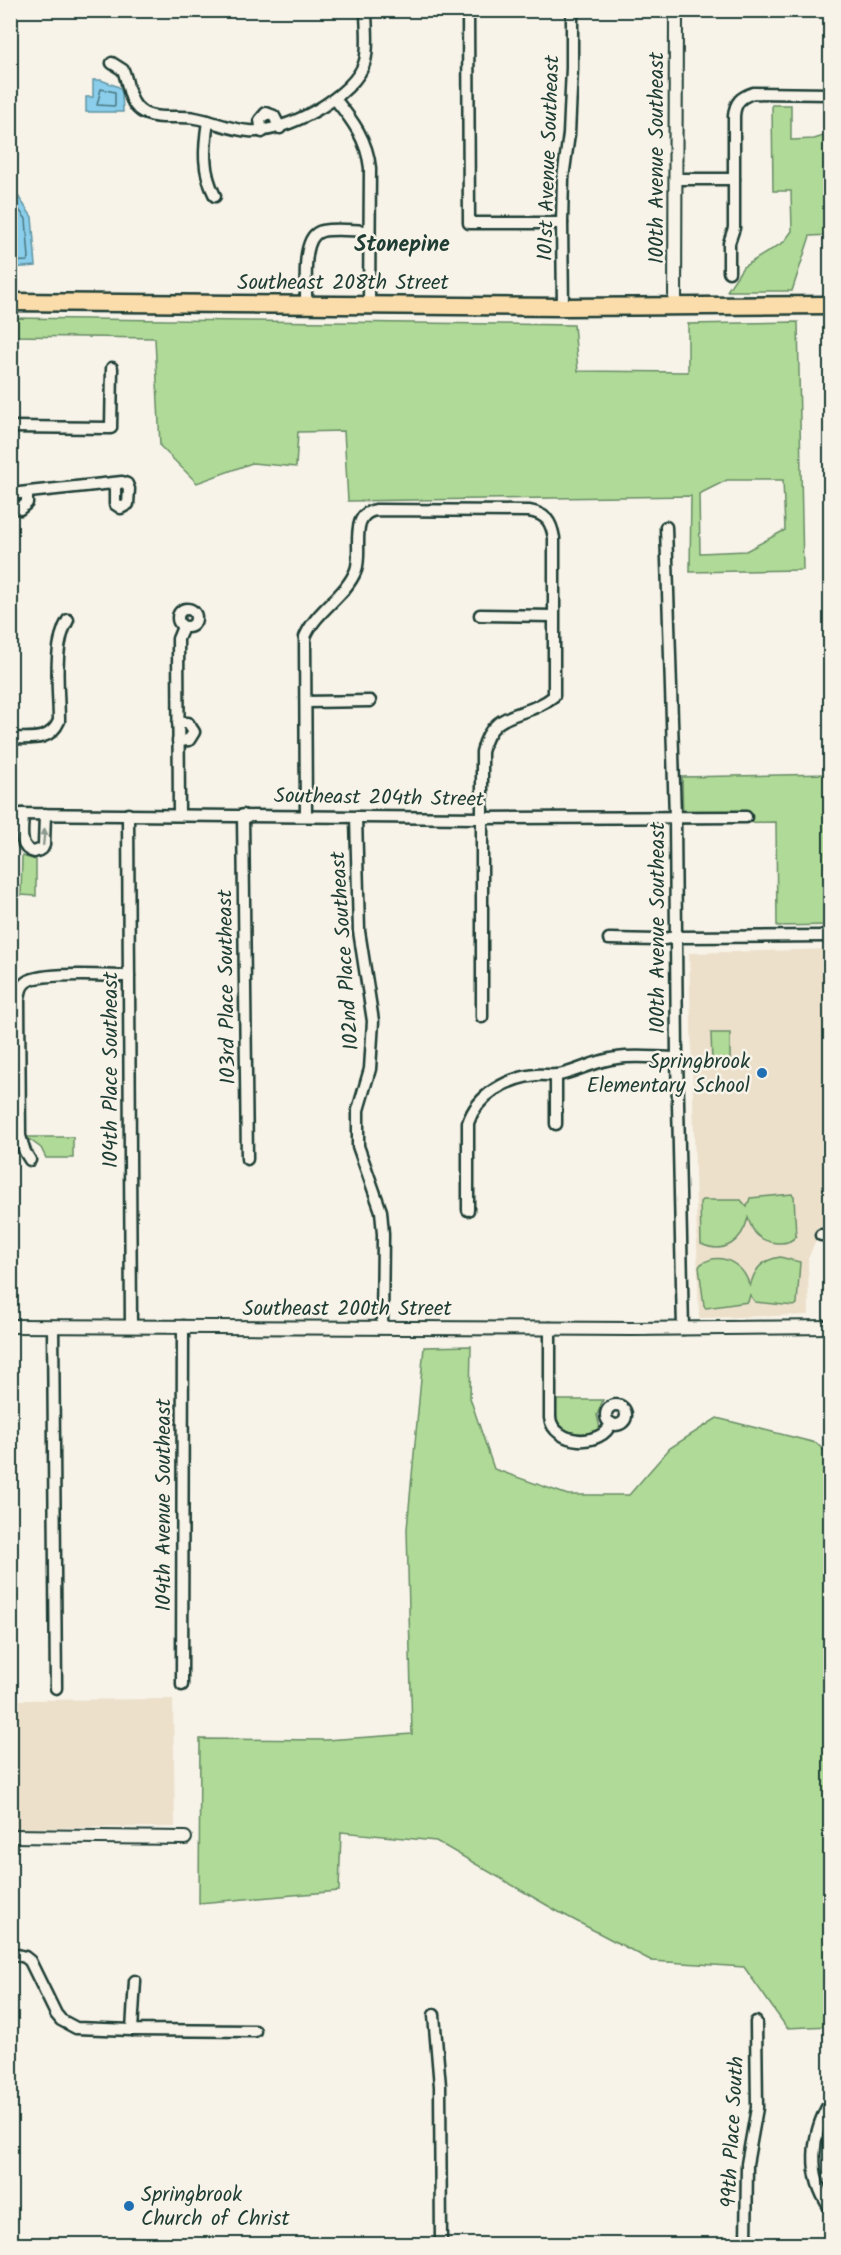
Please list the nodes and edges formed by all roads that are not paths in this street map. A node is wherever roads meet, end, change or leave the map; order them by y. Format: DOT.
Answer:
graph roads {
  1 [pos="366,10"];
  2 [pos="468,10"];
  3 [pos="572,10"];
  4 [pos="676,10"];
  5 [pos="112,63"];
  6 [pos="831,94"];
  7 [pos="335,99"];
  8 [pos="208,121"];
  9 [pos="280,128"];
  10 [pos="262,132"];
  11 [pos="676,179"];
  12 [pos="734,179"];
  13 [pos="215,196"];
  14 [pos="561,223"];
  15 [pos="369,231"];
  16 [pos="729,272"];
  17 [pos="10,302"];
  18 [pos="306,304"];
  19 [pos="369,304"];
  20 [pos="831,305"];
  21 [pos="675,306"];
  22 [pos="563,307"];
  23 [pos="112,368"];
  24 [pos="10,427"];
  25 [pos="119,483"];
  26 [pos="10,495"];
  27 [pos="666,526"];
  28 [pos="480,615"];
  29 [pos="553,616"];
  30 [pos="68,620"];
  31 [pos="183,627"];
  32 [pos="370,701"];
  33 [pos="306,702"];
  34 [pos="178,723"];
  35 [pos="10,738"];
  36 [pos="178,741"];
  37 [pos="10,814"];
  38 [pos="23,814"];
  39 [pos="45,814"];
  40 [pos="128,814"];
  41 [pos="179,815"];
  42 [pos="243,815"];
  43 [pos="306,816"];
  44 [pos="746,817"];
  45 [pos="356,818"];
  46 [pos="481,818"];
  47 [pos="675,818"];
  48 [pos="831,936"];
  49 [pos="676,937"];
  50 [pos="609,939"];
  51 [pos="129,976"];
  52 [pos="482,1017"];
  53 [pos="677,1058"];
  54 [pos="556,1075"];
  55 [pos="556,1124"];
  56 [pos="247,1159"];
  57 [pos="30,1160"];
  58 [pos="468,1210"];
  59 [pos="10,1326"];
  60 [pos="53,1326"];
  61 [pos="131,1326"];
  62 [pos="183,1326"];
  63 [pos="382,1327"];
  64 [pos="831,1327"];
  65 [pos="550,1328"];
  66 [pos="683,1329"];
  67 [pos="611,1423"];
  68 [pos="182,1685"];
  69 [pos="56,1688"];
  70 [pos="10,1836"];
  71 [pos="185,1838"];
  72 [pos="10,1953"];
  73 [pos="135,1981"];
  74 [pos="434,2015"];
  75 [pos="756,2022"];
  76 [pos="132,2030"];
  77 [pos="255,2031"];
  78 [pos="831,2102"];
  79 [pos="831,2208"];
  80 [pos="441,2244"];
  81 [pos="746,2244"];
  1 -- 7 [label="street"];
  2 -- 14 [label="street"];
  3 -- 14 [label="street, 101st Avenue Southeast"];
  4 -- 11 [label="street, 100th Avenue Southeast"];
  5 -- 8 [label="street"];
  6 -- 12 [label="street"];
  7 -- 9 [label="street"];
  7 -- 15 [label="street"];
  8 -- 10 [label="street"];
  8 -- 13 [label="street"];
  9 -- 10 [label="street"];
  9 -- 10 [label="street"];
  11 -- 12 [label="street"];
  11 -- 21 [label="street, 100th Avenue Southeast"];
  12 -- 16 [label="street"];
  14 -- 22 [label="street, 101st Avenue Southeast"];
  15 -- 18 [label="street"];
  15 -- 19 [label="street"];
  17 -- 18 [label="main road, Southeast 208th Street"];
  18 -- 19 [label="main road, Southeast 208th Street"];
  19 -- 22 [label="main road, Southeast 208th Street"];
  20 -- 21 [label="main road, Southeast 208th Street"];
  21 -- 22 [label="main road, Southeast 208th Street"];
  23 -- 24 [label="street"];
  25 -- 26 [label="street"];
  27 -- 47 [label="street, 100th Avenue Southeast"];
  28 -- 29 [label="street"];
  29 -- 33 [label="street"];
  29 -- 46 [label="street"];
  30 -- 35 [label="street"];
  31 -- 34 [label="street"];
  32 -- 33 [label="street"];
  33 -- 43 [label="street"];
  34 -- 36 [label="street"];
  34 -- 36 [label="street"];
  36 -- 41 [label="street"];
  37 -- 38 [label="street, Southeast 204th Street"];
  38 -- 39 [label="street, Southeast 204th Street"];
  38 -- 39 [label="street, one-way"];
  39 -- 40 [label="street, Southeast 204th Street"];
  40 -- 41 [label="street, Southeast 204th Street"];
  40 -- 51 [label="street, 104th Place Southeast"];
  41 -- 42 [label="street, Southeast 204th Street"];
  42 -- 43 [label="street, Southeast 204th Street"];
  42 -- 56 [label="street, 103rd Place Southeast"];
  43 -- 45 [label="street, Southeast 204th Street"];
  44 -- 47 [label="street, Southeast 204th Street"];
  45 -- 46 [label="street, Southeast 204th Street"];
  45 -- 63 [label="street, 102nd Place Southeast"];
  46 -- 47 [label="street, Southeast 204th Street"];
  46 -- 52 [label="street"];
  47 -- 49 [label="street, 100th Avenue Southeast"];
  48 -- 49 [label="street"];
  49 -- 50 [label="street"];
  49 -- 53 [label="street, 100th Avenue Southeast"];
  51 -- 57 [label="street"];
  51 -- 61 [label="street, 104th Place Southeast"];
  53 -- 54 [label="street"];
  53 -- 66 [label="street, 100th Avenue Southeast"];
  54 -- 55 [label="street"];
  54 -- 58 [label="street"];
  59 -- 60 [label="street, Southeast 200th Street"];
  60 -- 61 [label="street, Southeast 200th Street"];
  60 -- 69 [label="street"];
  61 -- 62 [label="street, Southeast 200th Street"];
  62 -- 63 [label="street, Southeast 200th Street"];
  62 -- 68 [label="street, 104th Avenue Southeast"];
  63 -- 65 [label="street, Southeast 200th Street"];
  64 -- 66 [label="street, Southeast 200th Street"];
  65 -- 66 [label="street, Southeast 200th Street"];
  65 -- 67 [label="street"];
  70 -- 71 [label="street"];
  72 -- 76 [label="street"];
  73 -- 76 [label="street"];
  74 -- 80 [label="street"];
  75 -- 81 [label="street, 99th Place South"];
  76 -- 77 [label="street"];
  78 -- 79 [label="street"];
}
